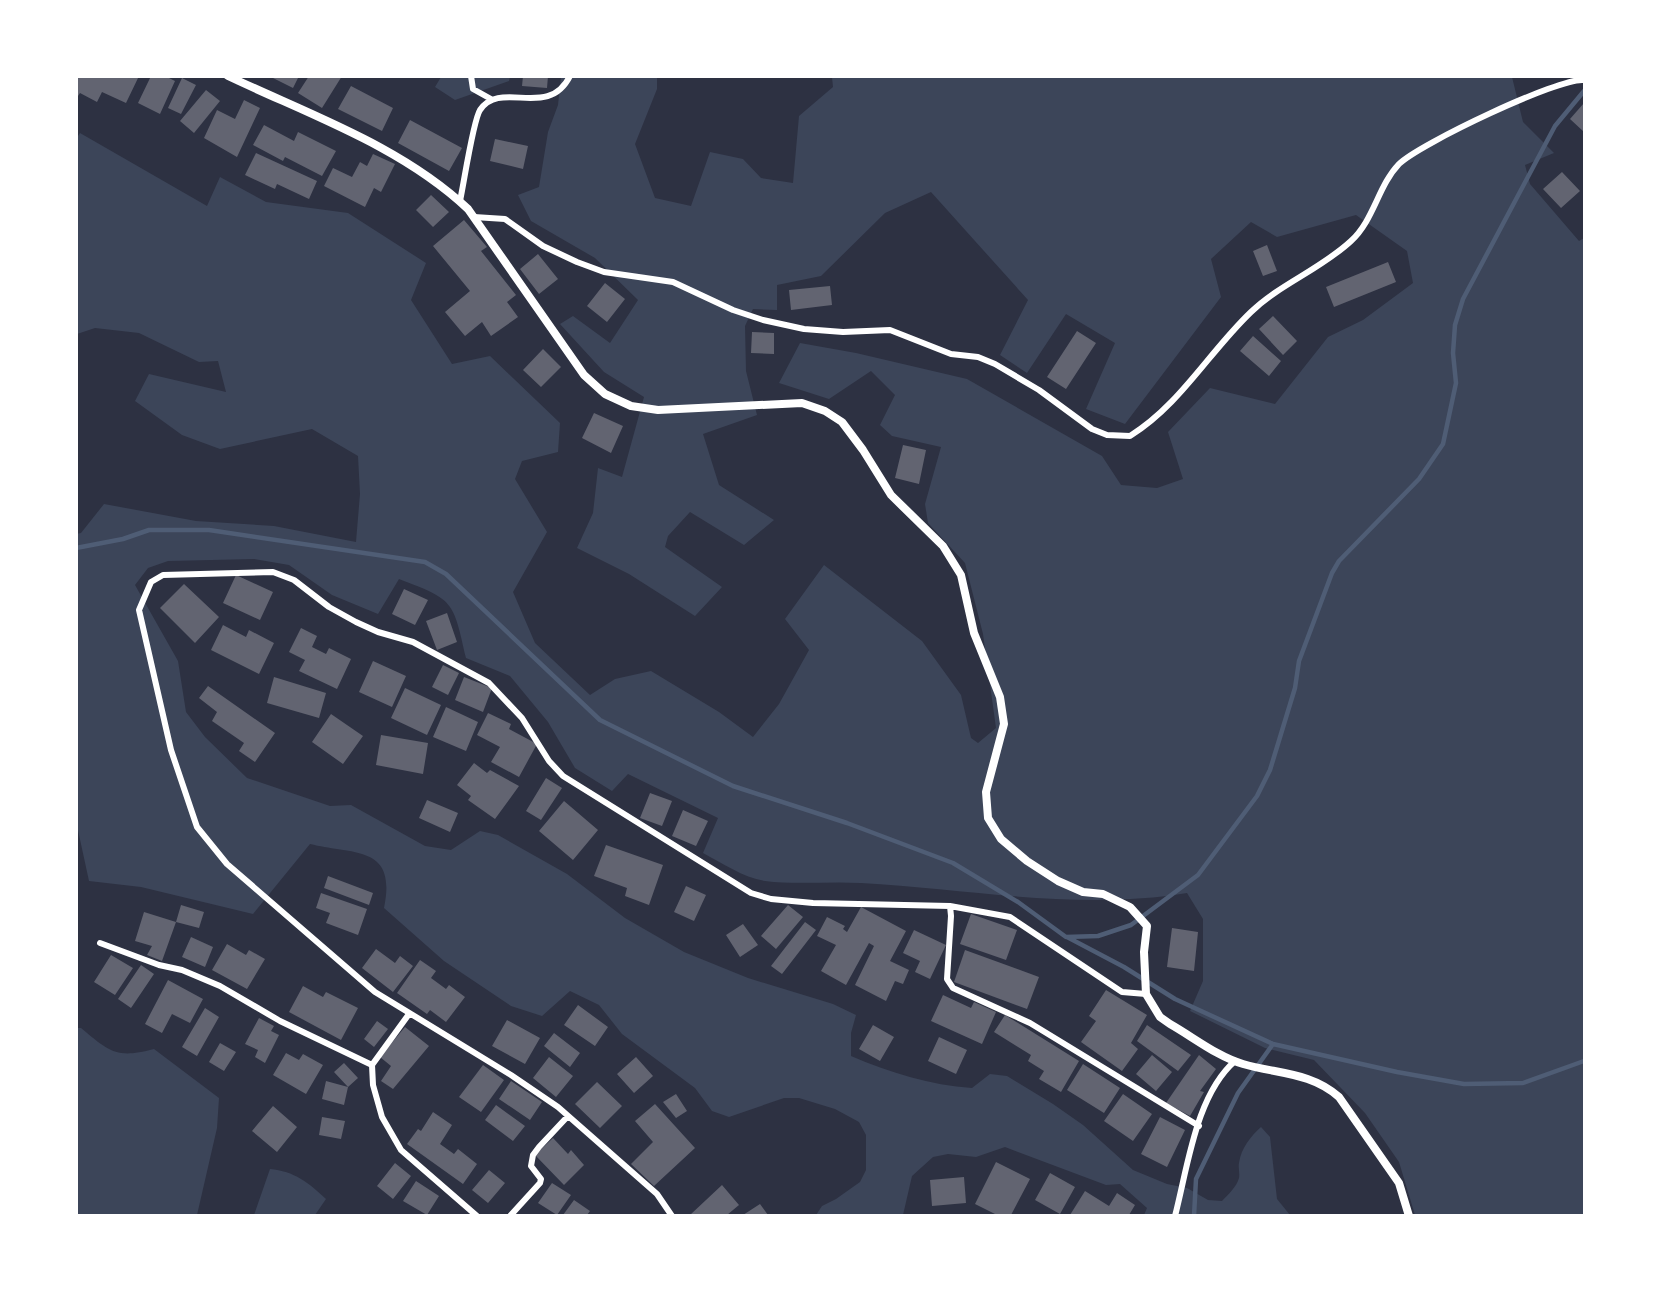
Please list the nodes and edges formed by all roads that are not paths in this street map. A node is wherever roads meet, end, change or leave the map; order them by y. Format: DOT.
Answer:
graph roads {
  1 [pos="228,76"];
  2 [pos="471,76"];
  3 [pos="570,76"];
  4 [pos="1584,80"];
  5 [pos="491,99"];
  6 [pos="460,201"];
  7 [pos="474,217"];
  8 [pos="950,906"];
  9 [pos="100,943"];
  10 [pos="1146,994"];
  11 [pos="409,1014"];
  12 [pos="1239,1063"];
  13 [pos="372,1065"];
  14 [pos="568,1116"];
  15 [pos="1199,1126"];
  16 [pos="477,1215"];
  17 [pos="510,1215"];
  18 [pos="672,1215"];
  19 [pos="1174,1215"];
  20 [pos="1409,1215"];
  1 -- 6 [label="street"];
  2 -- 5 [label="street"];
  3 -- 5 [label="street"];
  4 -- 7 [label="street"];
  5 -- 6 [label="street"];
  6 -- 7 [label="street"];
  7 -- 10 [label="street"];
  8 -- 10 [label="street"];
  8 -- 11 [label="street"];
  8 -- 15 [label="street"];
  9 -- 13 [label="street"];
  10 -- 12 [label="street"];
  11 -- 13 [label="street"];
  11 -- 14 [label="street"];
  12 -- 15 [label="street"];
  12 -- 20 [label="street"];
  13 -- 16 [label="street"];
  14 -- 17 [label="street"];
  14 -- 18 [label="street"];
  15 -- 19 [label="street"];
}
